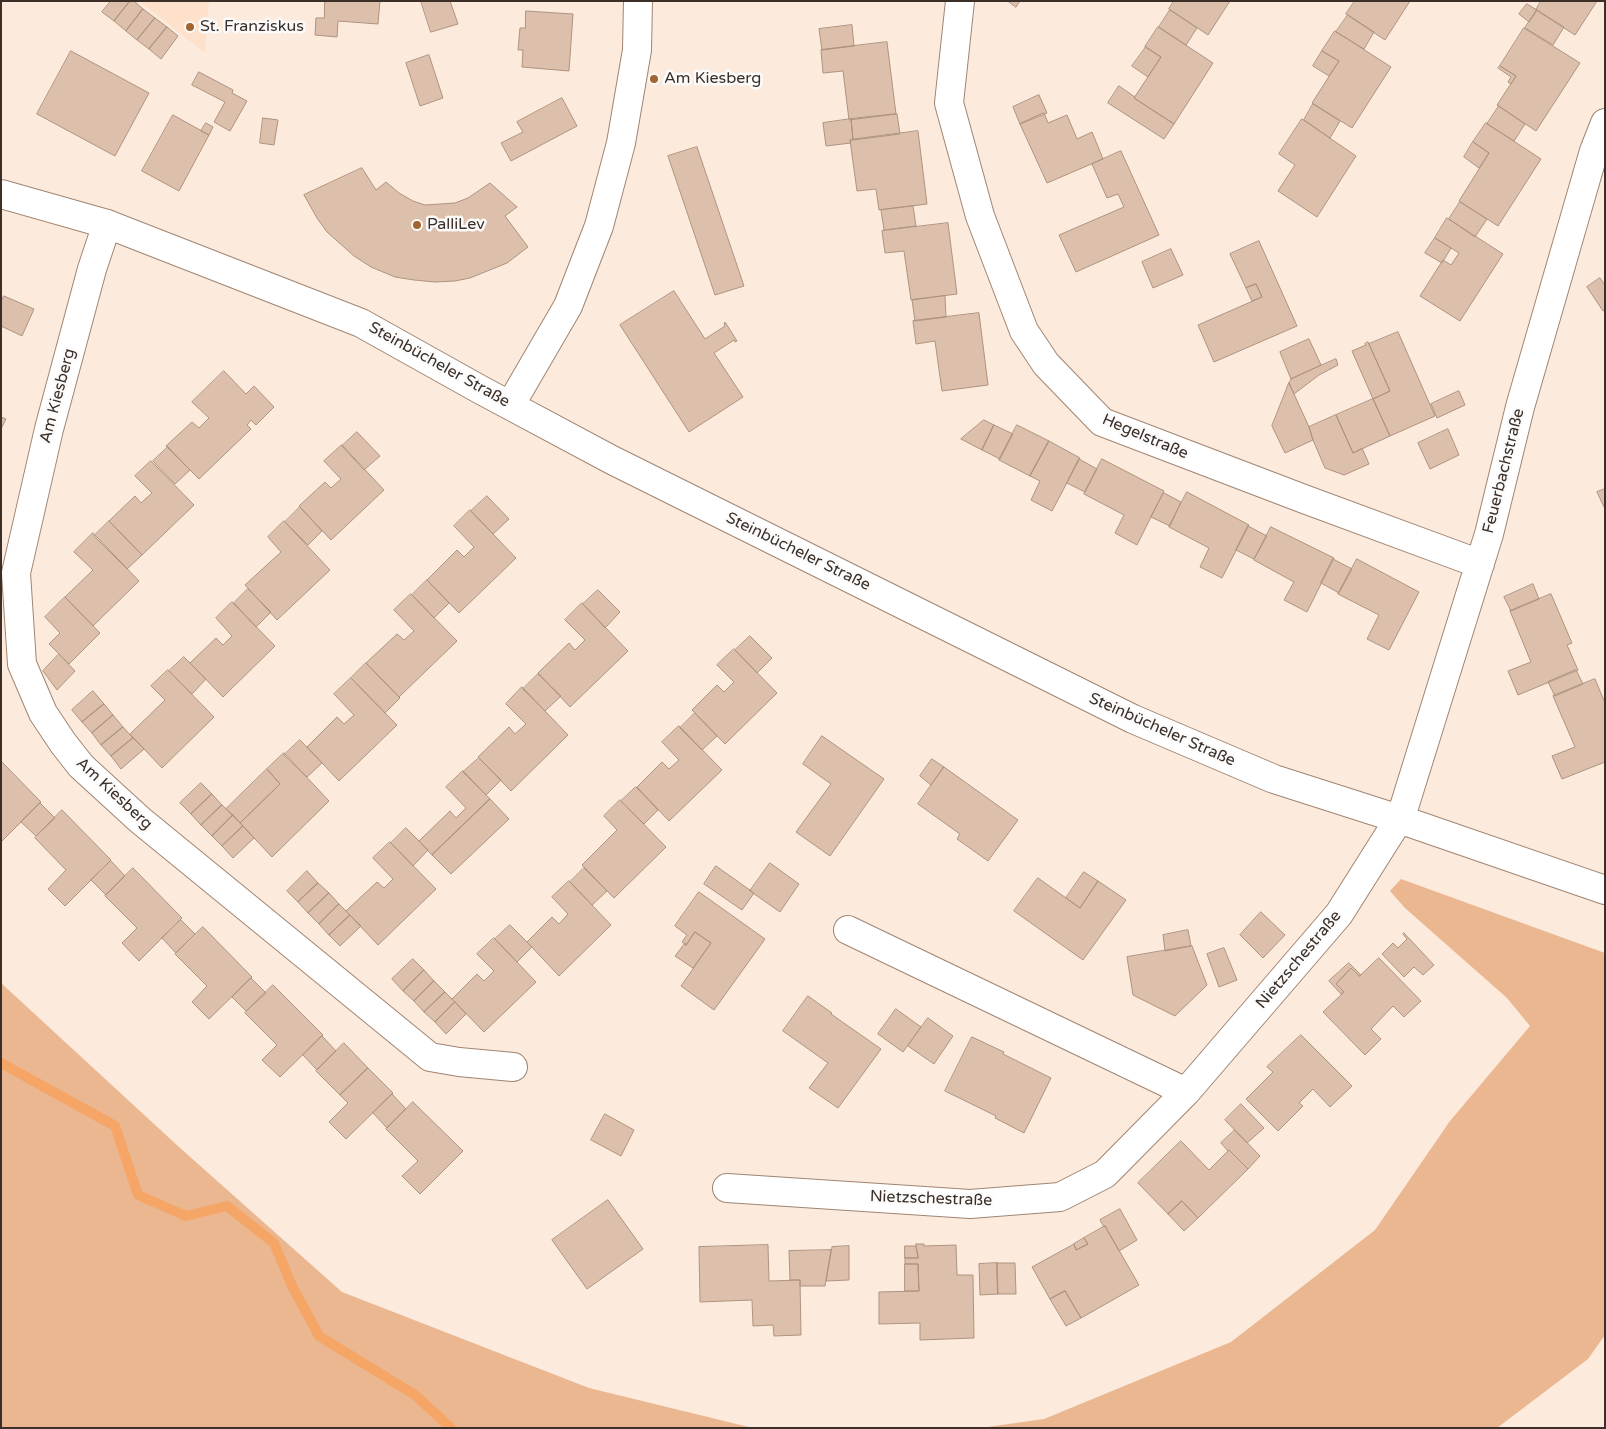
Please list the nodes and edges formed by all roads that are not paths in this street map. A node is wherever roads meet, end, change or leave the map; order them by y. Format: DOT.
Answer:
graph roads {
  1 [pos="638,1"];
  2 [pos="960,1"];
  3 [pos="1605,123"];
  4 [pos="1,194"];
  5 [pos="107,224"];
  6 [pos="510,404"];
  7 [pos="1480,564"];
  8 [pos="1399,819"];
  9 [pos="1605,890"];
  10 [pos="848,930"];
  11 [pos="513,1067"];
  12 [pos="1186,1092"];
  13 [pos="728,1188"];
  1 -- 6 [label="street"];
  2 -- 7 [label="street, Hegelstraße"];
  3 -- 7 [label="street, Feuerbachstraße"];
  4 -- 5 [label="street, Steinbücheler Straße"];
  5 -- 6 [label="street, Steinbücheler Straße"];
  5 -- 11 [label="street, Am Kiesberg"];
  6 -- 8 [label="street, Steinbücheler Straße"];
  7 -- 8 [label="street, Feuerbachstraße"];
  8 -- 9 [label="street, Steinbücheler Straße"];
  8 -- 12 [label="street, Nietzschestraße"];
  10 -- 12 [label="street"];
  12 -- 13 [label="street, Nietzschestraße"];
}
